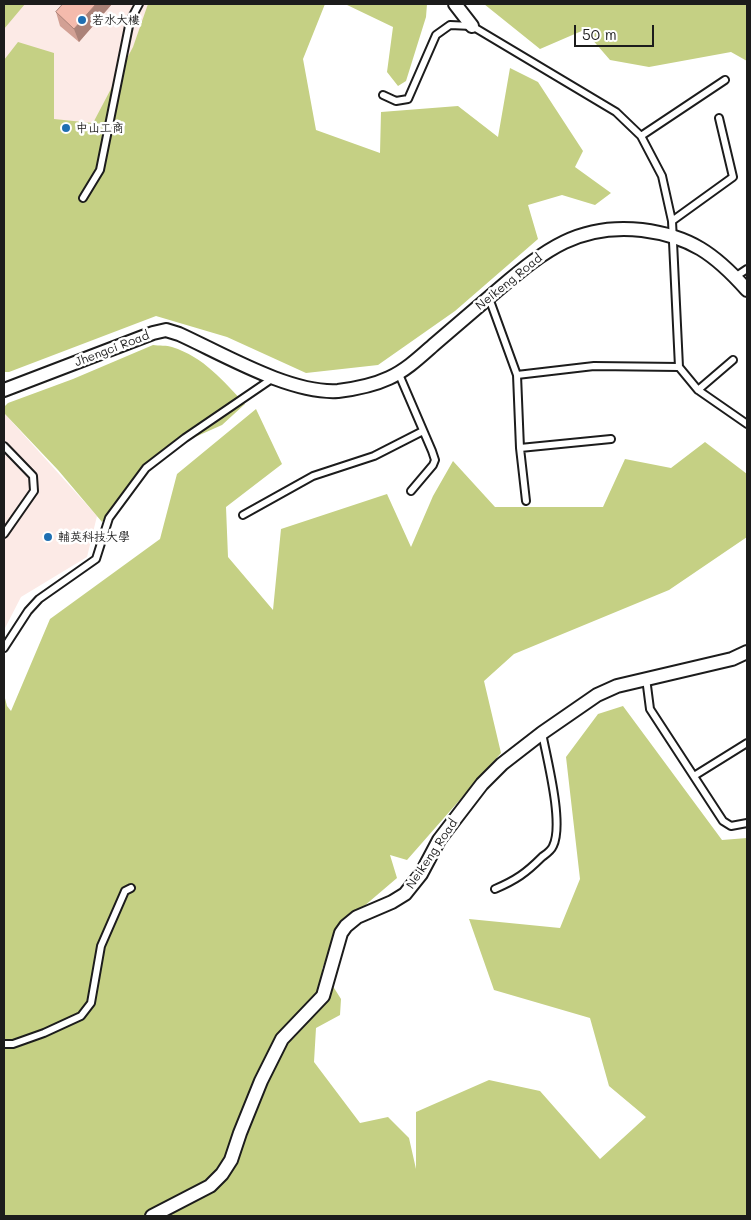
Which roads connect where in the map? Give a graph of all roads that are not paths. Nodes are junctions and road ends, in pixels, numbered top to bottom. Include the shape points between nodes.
1 (139, 4) edge
2 (455, 4) edge
3 (472, 26) junction
4 (725, 80) dead end
5 (383, 95) dead end
6 (719, 118) dead end
7 (641, 136) junction
8 (83, 198) dead end
9 (672, 221) junction
10 (673, 236) junction
11 (747, 269) edge
12 (735, 277) junction
13 (747, 290) edge
14 (489, 298) junction
15 (733, 360) dead end
16 (679, 367) junction
17 (398, 372) junction
18 (517, 375) junction
19 (273, 378) junction
20 (4, 390) edge
21 (698, 390) junction
22 (747, 424) edge
23 (423, 431) junction
24 (611, 439) dead end
25 (4, 446) edge
26 (520, 448) junction
27 (410, 491) dead end
28 (526, 501) dead end
29 (243, 515) dead end
30 (4, 534) edge
31 (4, 648) edge
32 (747, 652) edge
33 (646, 678) junction
34 (542, 733) junction
35 (747, 743) edge
36 (694, 776) junction
37 (747, 822) edge
38 (131, 888) dead end
39 (495, 889) dead end
40 (4, 1044) edge
41 (152, 1216) edge

1 - 8 lane via 130,21 100,170
2 - 3 street
3 - 5 lane via 450,25 436,34 408,99 396,101
3 - 7 lane via 616,112
4 - 7 lane
6 - 9 lane via 733,177
7 - 9 lane via 662,176
9 - 10 lane
10 - 12 street, Neikeng Road via 700,248
10 - 14 street, Neikeng Road via 625,228 595,231 567,240 537,257
10 - 16 lane
11 - 12 lane
12 - 13 street, Neikeng Road
14 - 17 street, Neikeng Road
14 - 18 lane
15 - 21 lane
16 - 18 lane via 594,366
16 - 21 lane
17 - 19 street, Neikeng Road via 362,387 336,391 309,389
17 - 23 lane
18 - 26 lane
19 - 20 street, Jhengci Road via 166,330 153,332
19 - 31 lane via 146,468 110,518 96,560 39,598
21 - 22 lane
23 - 27 lane via 435,460
23 - 29 lane via 374,456 308,478
24 - 26 lane
25 - 30 lane via 33,476 34,490
26 - 28 lane
32 - 33 street, Neikeng Road via 732,660
33 - 34 street, Neikeng Road via 597,695
33 - 36 lane via 650,709
34 - 39 lane via 557,819 556,839 552,848 526,872
34 - 41 street, Neikeng Road via 482,784 439,840 421,874 405,894 346,926 337,943 323,996 282,1039 231,1160 222,1174 210,1186
35 - 36 lane
36 - 37 lane via 727,824
38 - 40 lane via 125,891 101,946 91,1003 81,1016 44,1033

